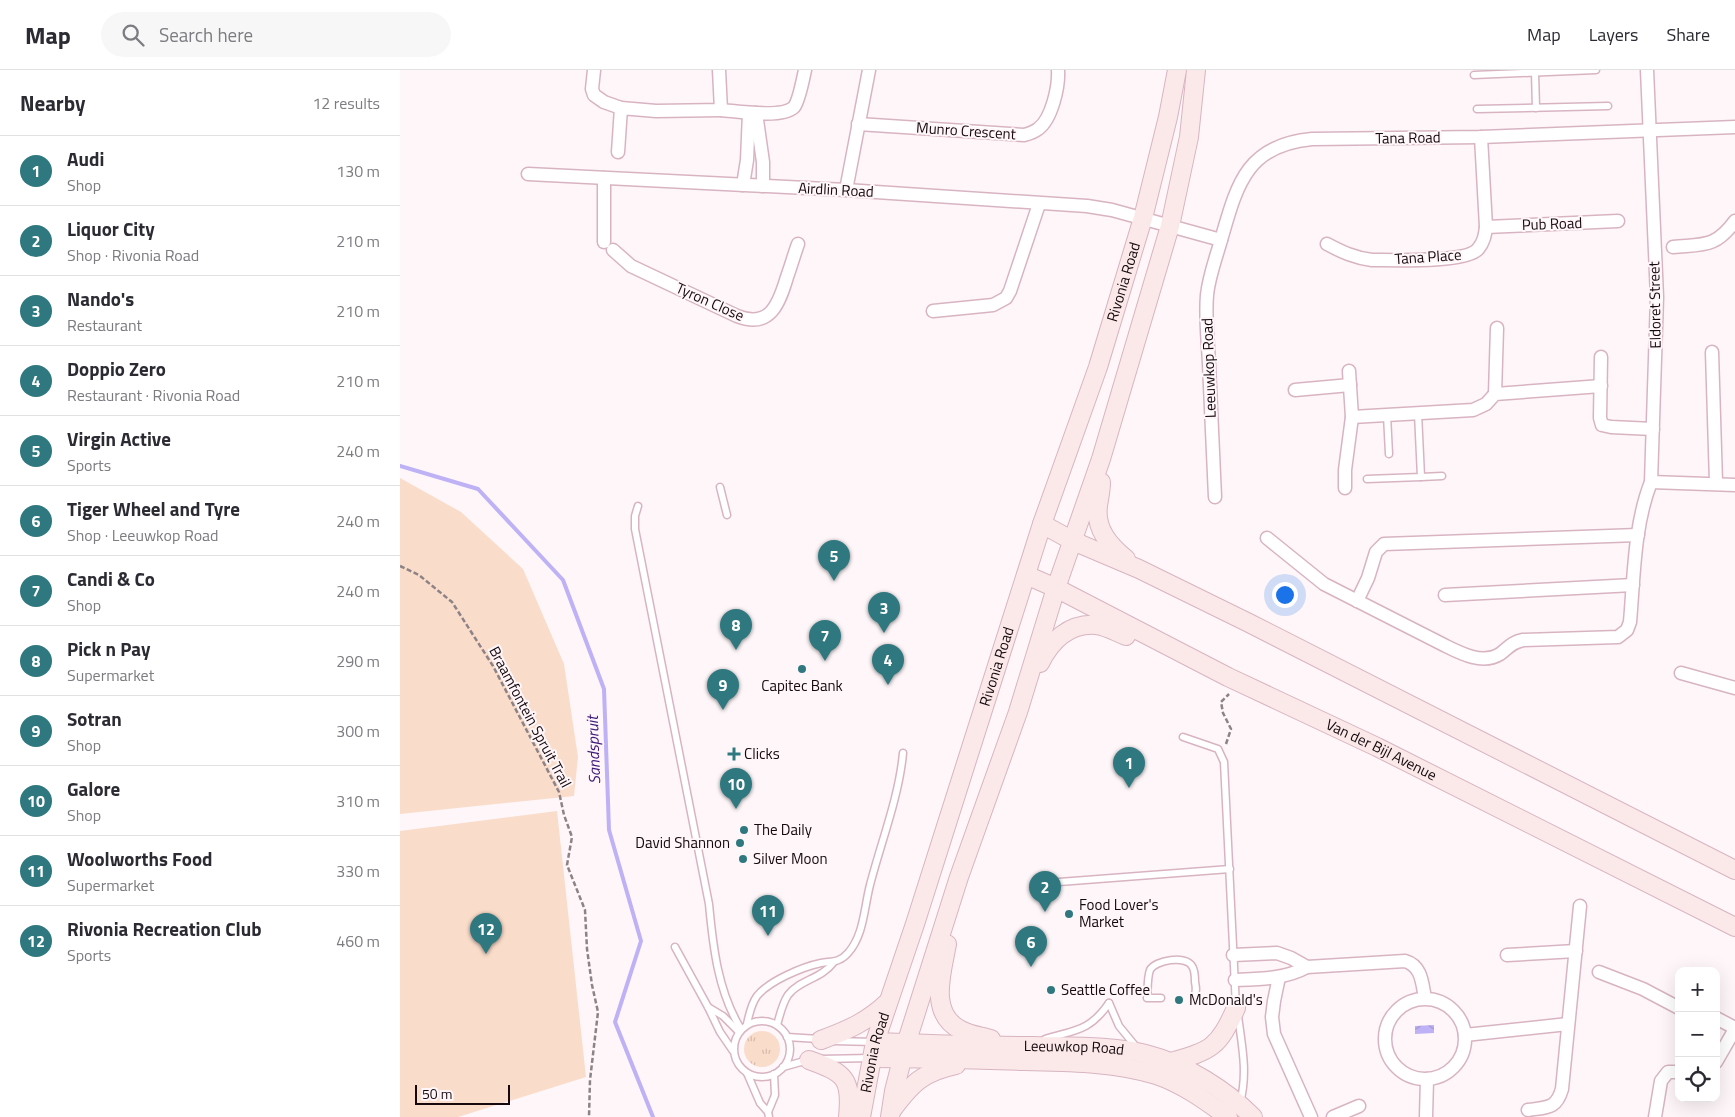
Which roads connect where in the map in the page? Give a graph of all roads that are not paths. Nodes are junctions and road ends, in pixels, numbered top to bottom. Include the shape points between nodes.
1 (594, 70) edge
2 (719, 70) edge
3 (805, 70) edge
4 (869, 70) edge
5 (1058, 70) edge
6 (1177, 70) edge
7 (1196, 70) edge
8 (1596, 70) edge
9 (1647, 70) edge
10 (1535, 72) junction
11 (1474, 75) dead end
12 (1608, 106) dead end
13 (621, 108) junction
14 (1536, 108) junction
15 (1477, 109) dead end
16 (721, 110) junction
17 (753, 113) junction
18 (858, 124) junction
19 (1735, 127) edge
20 (1650, 129) junction
21 (1481, 137) junction
22 (618, 152) dead end
23 (528, 174) dead end
24 (608, 178) junction
25 (743, 185) junction
26 (763, 186) junction
27 (846, 190) junction
28 (1039, 204) junction
29 (1143, 218) junction
30 (1618, 221) dead end
31 (1735, 222) edge
32 (1170, 226) junction
33 (1486, 227) junction
34 (1221, 240) junction
35 (798, 244) dead end
36 (1327, 244) dead end
37 (1673, 247) dead end
38 (933, 311) dead end
39 (1497, 328) dead end
40 (1712, 352) dead end
41 (1601, 357) dead end
42 (1348, 372) dead end
43 (1350, 385) junction
44 (1601, 386) junction
45 (1296, 390) dead end
46 (1495, 394) junction
47 (1418, 413) junction
48 (1387, 415) junction
49 (1352, 417) junction
50 (1653, 428) junction
51 (1389, 454) dead end
52 (1101, 460) junction
53 (1442, 476) dead end
54 (1421, 477) junction
55 (1367, 479) dead end
56 (1651, 482) junction
57 (1716, 484) junction
58 (1735, 485) edge
59 (720, 488) dead end
60 (1346, 488) dead end
61 (1215, 497) dead end
62 (638, 506) dead end
63 (727, 515) dead end
64 (1042, 524) junction
65 (1638, 535) junction
66 (1267, 538) dead end
67 (1073, 541) junction
68 (1139, 569) junction
69 (1026, 575) junction
70 (1633, 585) junction
71 (1056, 588) junction
72 (1445, 595) dead end
73 (1356, 601) junction
74 (1681, 673) dead end
75 (1234, 680) junction
76 (1735, 688) edge
77 (1018, 712) junction
78 (1183, 737) dead end
79 (903, 753) dead end
80 (1230, 869) junction
81 (1735, 870) edge
82 (959, 877) junction
83 (1039, 885) dead end
84 (1580, 906) dead end
85 (1735, 927) edge
86 (675, 947) dead end
87 (1576, 951) junction
88 (1233, 955) junction
89 (1507, 955) dead end
90 (833, 963) junction
91 (1307, 966) junction
92 (1600, 972) dead end
93 (1279, 977) junction
94 (1235, 980) junction
95 (1194, 997) dead end
96 (1161, 998) dead end
97 (1425, 998) junction
98 (888, 1002) junction
99 (708, 1006) junction
100 (1675, 1006) edge
101 (1236, 1008) junction
102 (1720, 1020) edge
103 (1568, 1024) junction
104 (777, 1025) junction
105 (742, 1028) junction
106 (1735, 1028) edge
107 (1465, 1035) junction
108 (788, 1037) junction
109 (821, 1040) junction
110 (1022, 1046) junction
111 (874, 1050) junction
112 (733, 1051) junction
113 (904, 1051) junction
114 (1142, 1053) junction
115 (1719, 1057) edge
116 (976, 1059) junction
117 (809, 1060) junction
118 (1171, 1062) junction
119 (783, 1067) junction
120 (1675, 1072) edge
121 (747, 1073) junction
122 (774, 1074) junction
123 (1427, 1079) junction
124 (1359, 1106) dead end
125 (1528, 1110) dead end
126 (1233, 1113) edge
127 (768, 1114) edge
128 (890, 1115) edge
129 (848, 1117) edge
130 (861, 1117) edge
131 (1253, 1117) edge
132 (1311, 1117) edge
133 (1333, 1117) edge
134 (1426, 1117) edge
135 (1654, 1117) edge

1 - 13 street via 594,95
2 - 16 street
3 - 17 street via 794,106 780,112
4 - 18 street
5 - 18 street, Munro Crescent via 1059,79 1049,117 1038,129 1024,135
6 - 29 main road
7 - 32 main road via 1188,137
8 - 10 lane
9 - 20 street, Eldoret Street
10 - 11 lane
10 - 14 lane
12 - 14 lane
13 - 16 street
13 - 22 street
14 - 15 lane
16 - 17 street
17 - 25 street
17 - 26 street via 763,162
18 - 27 street
19 - 20 street, Tana Road
20 - 21 street, Tana Road
20 - 50 street, Eldoret Street via 1656,296
21 - 33 street, Tana Place
21 - 34 street, Tana Road via 1312,139 1279,145 1254,163 1240,183
23 - 24 street, Airdlin Road
24 - 25 street, Airdlin Road
24 - 35 street, Tyron Close via 609,244 624,262 738,316 752,320 763,318 778,304
25 - 26 street, Airdlin Road
26 - 27 street, Airdlin Road
27 - 28 street, Airdlin Road
28 - 29 street, Airdlin Road via 1087,206
28 - 38 street via 1006,298 993,305
29 - 32 street
29 - 64 main road, Rivonia Road via 1098,367
30 - 33 street, Pub Road
31 - 37 street via 1714,242
32 - 34 street
32 - 52 main road, Rivonia Road
33 - 36 street, Tana Place via 1478,249 1455,258 1359,259
34 - 61 street, Leeuwkop Road via 1207,304
39 - 46 street
40 - 57 street
41 - 44 street
42 - 43 street
43 - 45 street
43 - 49 street
44 - 46 street
44 - 50 street via 1602,424 1611,428
46 - 47 street via 1486,404 1473,410
47 - 48 street
47 - 54 lane
48 - 49 street
48 - 51 lane
49 - 60 street via 1345,470
50 - 56 street, Eldoret Street
52 - 67 main road, Rivonia Road
52 - 68 main road via 1098,518 1102,532 1108,542
53 - 54 lane
54 - 55 lane
56 - 57 street
56 - 65 street, Eldoret Street
57 - 58 street
59 - 63 lane
62 - 105 lane via 635,529 707,895 714,956 730,1008
64 - 67 main road
64 - 69 main road, Rivonia Road
65 - 70 street, Eldoret Street
65 - 73 street via 1384,544 1376,552
66 - 73 street, Eldoret Street via 1324,584
67 - 68 main road
67 - 71 main road, Rivonia Road
68 - 81 main road
69 - 71 main road, Van der Bijl Avenue
69 - 98 main road, Rivonia Road
70 - 72 street
70 - 73 street, Eldoret Street via 1629,626 1623,634 1523,640 1514,642 1493,657 1485,658 1462,654
71 - 75 main road, Van der Bijl Avenue
71 - 77 main road, Rivonia Road
74 - 76 street
75 - 77 main road via 1107,628 1086,625 1066,631 1050,646
75 - 85 main road, Van der Bijl Avenue via 1377,747
77 - 82 main road, Rivonia Road
78 - 80 lane via 1218,749 1222,755
79 - 90 lane via 859,934 848,953
80 - 83 lane
80 - 88 lane
82 - 110 main road via 940,987 940,1006 954,1026 961,1030
82 - 113 main road, Rivonia Road
84 - 87 street
86 - 99 lane
87 - 89 street
87 - 103 street
88 - 91 street via 1277,954
88 - 94 lane
90 - 104 lane via 791,992 784,1002
90 - 105 lane via 815,965 780,979 763,990 756,997
91 - 93 street
91 - 97 street via 1412,963 1420,973
92 - 100 street
93 - 94 street
93 - 132 street via 1274,1001 1274,1034
94 - 101 lane
95 - 96 lane via 1193,966 1189,962 1175,960 1155,964 1151,969 1147,998
97 - 107 street via 1448,1005 1462,1024
97 - 123 street via 1400,1006 1391,1015 1384,1040 1392,1064 1414,1078
98 - 109 main road via 862,1023
98 - 111 main road, Rivonia Road
99 - 105 lane
99 - 112 lane
101 - 118 main road via 1221,1039 1198,1054
101 - 126 lane via 1245,1078
102 - 106 street
103 - 107 street
103 - 125 street via 1558,1101
104 - 105 lane via 753,1022
104 - 108 lane
105 - 112 lane via 735,1039
106 - 115 street
107 - 123 street via 1465,1046 1455,1066
108 - 109 lane
108 - 119 lane via 790,1053
109 - 111 lane
110 - 113 main road, Leeuwkop Road
110 - 114 main road, Leeuwkop Road
110 - 114 lane via 1084,1028 1100,1016 1109,1002 1119,1026
111 - 113 main road, Leeuwkop Road
111 - 117 lane
111 - 130 main road, Rivonia Road
112 - 121 lane via 738,1064
113 - 116 main road, Leeuwkop Road
113 - 128 main road, Rivonia Road
114 - 118 main road, Leeuwkop Road
116 - 126 main road, Leeuwkop Road via 1132,1069 1180,1085
116 - 128 main road via 924,1075 903,1094
117 - 119 lane
117 - 129 main road via 836,1071 846,1081 850,1097
118 - 126 main road, Leeuwkop Road via 1210,1083
119 - 122 lane
120 - 135 street via 1668,1072 1660,1081
121 - 122 lane via 760,1077
121 - 127 lane
122 - 127 lane via 775,1095
123 - 134 street
124 - 133 street
126 - 131 main road, Leeuwkop Road

